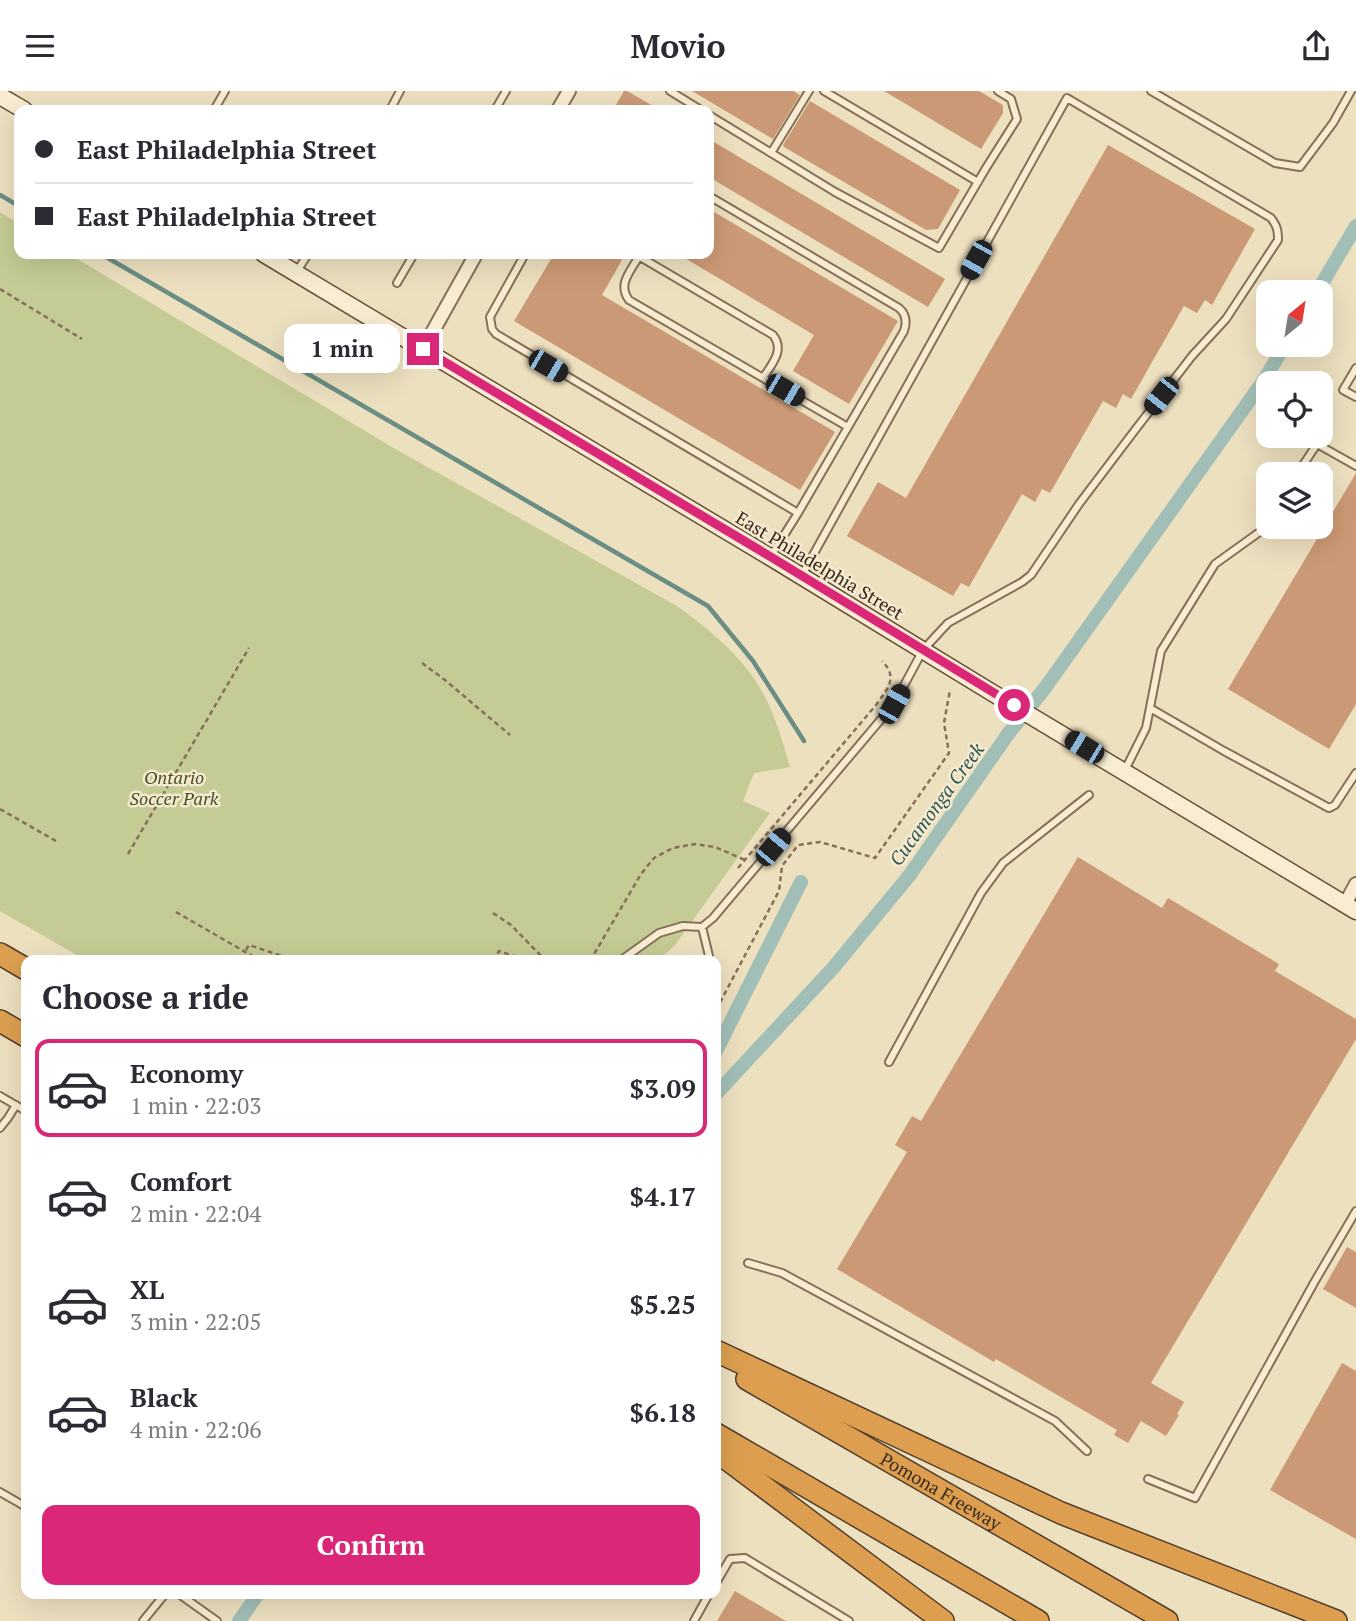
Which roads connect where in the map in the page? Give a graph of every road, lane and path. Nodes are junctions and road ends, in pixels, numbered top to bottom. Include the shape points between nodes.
1 (670, 91) edge
2 (809, 91) edge
3 (824, 91) edge
4 (998, 91) edge
5 (1351, 91) edge
6 (1156, 92) edge
7 (0, 96) edge
8 (15, 105) edge
9 (693, 105) edge
10 (714, 118) edge
11 (771, 153) junction
12 (978, 182) junction
13 (714, 199) edge
14 (272, 259) edge
15 (305, 259) edge
16 (411, 259) edge
17 (474, 259) edge
18 (522, 259) edge
19 (635, 259) edge
20 (644, 259) edge
21 (296, 273) junction
22 (397, 283) dead end
23 (0, 289) edge
24 (82, 339) dead end
25 (423, 349) junction
26 (1356, 367) edge
27 (763, 378) junction
28 (1356, 397) edge
29 (848, 427) junction
30 (1305, 462) edge
31 (1356, 466) edge
32 (798, 513) junction
33 (1256, 535) edge
34 (771, 557) junction
35 (802, 576) junction
36 (248, 648) dead end
37 (923, 650) junction
38 (882, 661) dead end
39 (422, 663) dead end
40 (950, 690) dead end
41 (1150, 708) junction
42 (510, 734) dead end
43 (1124, 771) junction
44 (1356, 773) edge
45 (1089, 795) dead end
46 (0, 809) edge
47 (56, 841) dead end
48 (128, 855) dead end
49 (745, 860) junction
50 (738, 868) dead end
51 (1356, 884) edge
52 (1350, 907) edge
53 (176, 912) dead end
54 (493, 913) dead end
55 (702, 927) junction
56 (246, 951) junction
57 (0, 954) edge
58 (252, 955) edge
59 (279, 955) edge
60 (540, 955) edge
61 (594, 955) edge
62 (628, 955) edge
63 (709, 955) edge
64 (21, 966) edge
65 (721, 1001) edge
66 (0, 1021) edge
67 (21, 1033) edge
68 (889, 1062) dead end
69 (0, 1096) edge
70 (16, 1105) junction
71 (21, 1108) edge
72 (0, 1128) edge
73 (1356, 1211) edge
74 (748, 1262) dead end
75 (721, 1352) edge
76 (721, 1364) edge
77 (721, 1437) edge
78 (1087, 1451) dead end
79 (721, 1455) edge
80 (1147, 1479) dead end
81 (0, 1492) edge
82 (21, 1504) edge
83 (721, 1574) edge
84 (161, 1599) edge
85 (186, 1599) edge
86 (706, 1599) edge
87 (143, 1621) edge
88 (217, 1621) edge
89 (694, 1621) edge
90 (849, 1621) edge
91 (943, 1621) edge
92 (1038, 1621) edge
93 (1167, 1621) edge
94 (1336, 1621) edge

1 - 9 lane
2 - 11 lane
3 - 12 lane
4 - 12 lane via 1011,99 1017,119
5 - 6 lane via 1300,167 1275,163
7 - 8 street
10 - 11 lane
11 - 12 lane via 939,248
13 - 29 lane via 903,311 904,331
14 - 21 street, East Philadelphia Street
15 - 21 lane
16 - 22 lane
17 - 25 street
18 - 32 lane via 490,317 496,334
19 - 27 lane via 623,286 629,300
20 - 27 lane via 773,335 778,353
21 - 25 street, East Philadelphia Street
23 - 24 path
25 - 34 street, East Philadelphia Street
26 - 28 lane via 1343,390
27 - 29 lane
29 - 32 lane
30 - 31 lane via 1317,444
32 - 34 lane
33 - 41 lane via 1215,564 1161,651
34 - 35 street, East Philadelphia Street
35 - 37 street, East Philadelphia Street
35 - 37 lane via 1067,97 1271,218 1278,240 1226,319 1132,434 1031,575 948,623
36 - 48 path
37 - 43 street, East Philadelphia Street
37 - 55 lane via 894,704
38 - 49 path via 888,666 891,682 876,705
39 - 42 path
40 - 65 path via 944,723 949,753 875,859 820,842 798,845 782,866 779,891
41 - 43 lane via 1146,728
41 - 44 lane via 1329,808
43 - 52 street, East Philadelphia Street
45 - 68 lane via 1003,863 981,893
46 - 47 path
49 - 50 path
49 - 61 path via 695,844 654,858
51 - 52 street
53 - 56 path
54 - 60 path
55 - 62 lane via 682,926 659,933
55 - 63 lane
56 - 58 path
56 - 59 path via 249,945
57 - 64 highway
66 - 67 highway
69 - 70 lane
70 - 71 lane
70 - 72 lane
73 - 80 lane via 1195,1498
74 - 78 lane via 782,1273 1055,1421
75 - 94 highway via 1061,1513
76 - 93 highway, Pomona Freeway
77 - 92 highway
79 - 91 highway
81 - 82 lane
83 - 90 lane via 730,1559 745,1558
84 - 87 lane
85 - 88 lane
86 - 89 lane

